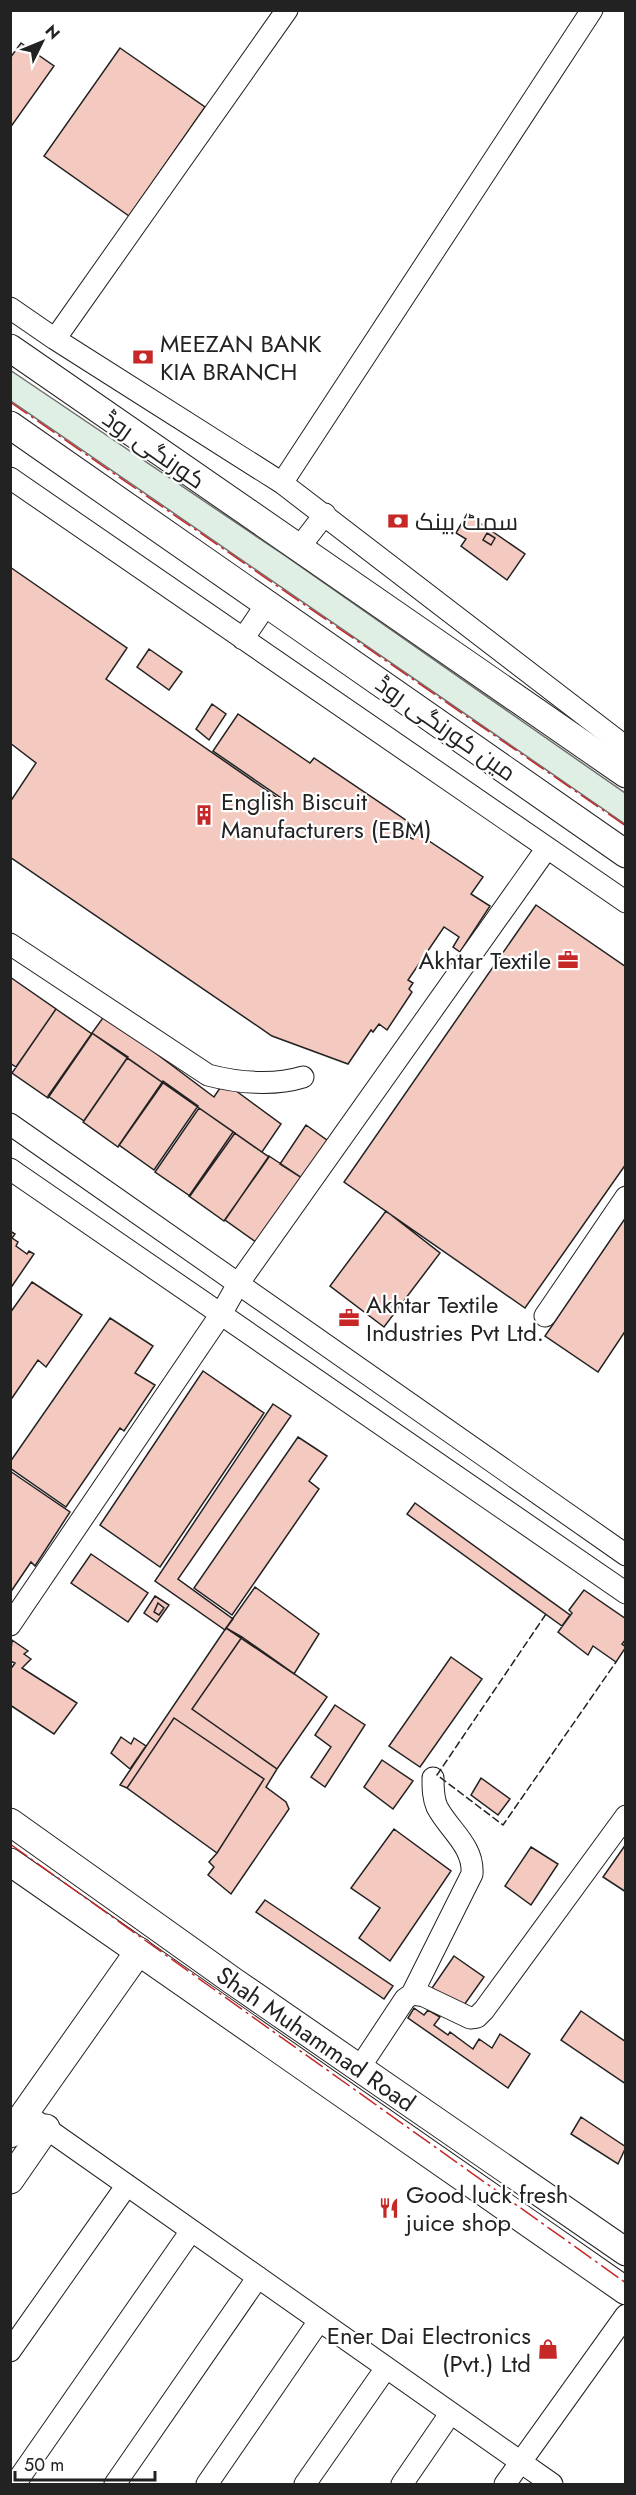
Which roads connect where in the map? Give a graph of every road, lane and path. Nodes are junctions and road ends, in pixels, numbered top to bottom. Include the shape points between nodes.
1 (287, 10) edge
2 (592, 10) edge
3 (10, 308) edge
4 (55, 339) junction
5 (10, 348) edge
6 (10, 425) edge
7 (10, 478) edge
8 (282, 483) junction
9 (325, 514) junction
10 (298, 549) junction
11 (268, 602) junction
12 (243, 639) junction
13 (625, 745) edge
14 (626, 774) edge
15 (547, 848) junction
16 (626, 854) edge
17 (626, 902) edge
18 (10, 944) edge
19 (303, 1077) dead end
20 (10, 1124) edge
21 (10, 1169) edge
22 (626, 1197) edge
23 (238, 1284) junction
24 (221, 1314) junction
25 (545, 1316) dead end
26 (626, 1555) edge
27 (626, 1593) edge
28 (10, 1625) edge
29 (433, 1778) dead end
30 (626, 1816) edge
31 (10, 1822) edge
32 (10, 1862) edge
33 (169, 1935) junction
34 (142, 1953) junction
35 (218, 1970) junction
36 (412, 1994) junction
37 (201, 1995) junction
38 (360, 2067) junction
39 (27, 2125) edge
40 (10, 2180) edge
41 (127, 2185) junction
42 (192, 2231) junction
43 (626, 2252) edge
44 (258, 2277) junction
45 (626, 2291) edge
46 (626, 2315) edge
47 (319, 2321) junction
48 (10, 2351) edge
49 (386, 2368) junction
50 (450, 2414) junction
51 (520, 2463) junction
52 (15, 2484) edge
53 (116, 2484) edge
54 (207, 2484) edge
55 (305, 2484) edge
56 (402, 2484) edge
57 (505, 2484) edge
58 (552, 2484) edge

1 - 4 street
2 - 8 street
3 - 4 street
4 - 8 street
5 - 10 main road, کورنگی روڈ
6 - 11 main road, مین کورنگی روڈ
7 - 12 street
8 - 9 street
9 - 10 street
9 - 13 street
10 - 14 main road
11 - 12 street
11 - 16 main road, مین کورنگی روڈ
12 - 15 street
15 - 17 street
15 - 23 street
18 - 19 street via 208,1075 285,1082
20 - 23 street
21 - 24 street
22 - 25 street
23 - 24 street
23 - 26 street
24 - 27 street
24 - 28 street
29 - 36 street via 437,1806 473,1863
30 - 36 street via 477,2017 470,2018
31 - 33 main road, Shah Muhammad Road
32 - 34 main road, Shah Muhammad Road
33 - 34 street via 157,1932 147,1937
33 - 35 main road, Shah Muhammad Road
34 - 37 main road, Shah Muhammad Road
34 - 39 main road
35 - 37 street via 216,1990
35 - 38 main road, Shah Muhammad Road
36 - 38 street
37 - 45 main road, Shah Muhammad Road
38 - 43 main road, Shah Muhammad Road
39 - 40 main road
39 - 41 street
41 - 42 street
41 - 48 street
42 - 44 street
42 - 52 street
44 - 47 street
44 - 53 street
46 - 51 street
47 - 49 street
47 - 54 street
49 - 50 street
49 - 55 street
50 - 51 street
50 - 56 street
51 - 57 street
51 - 58 street

